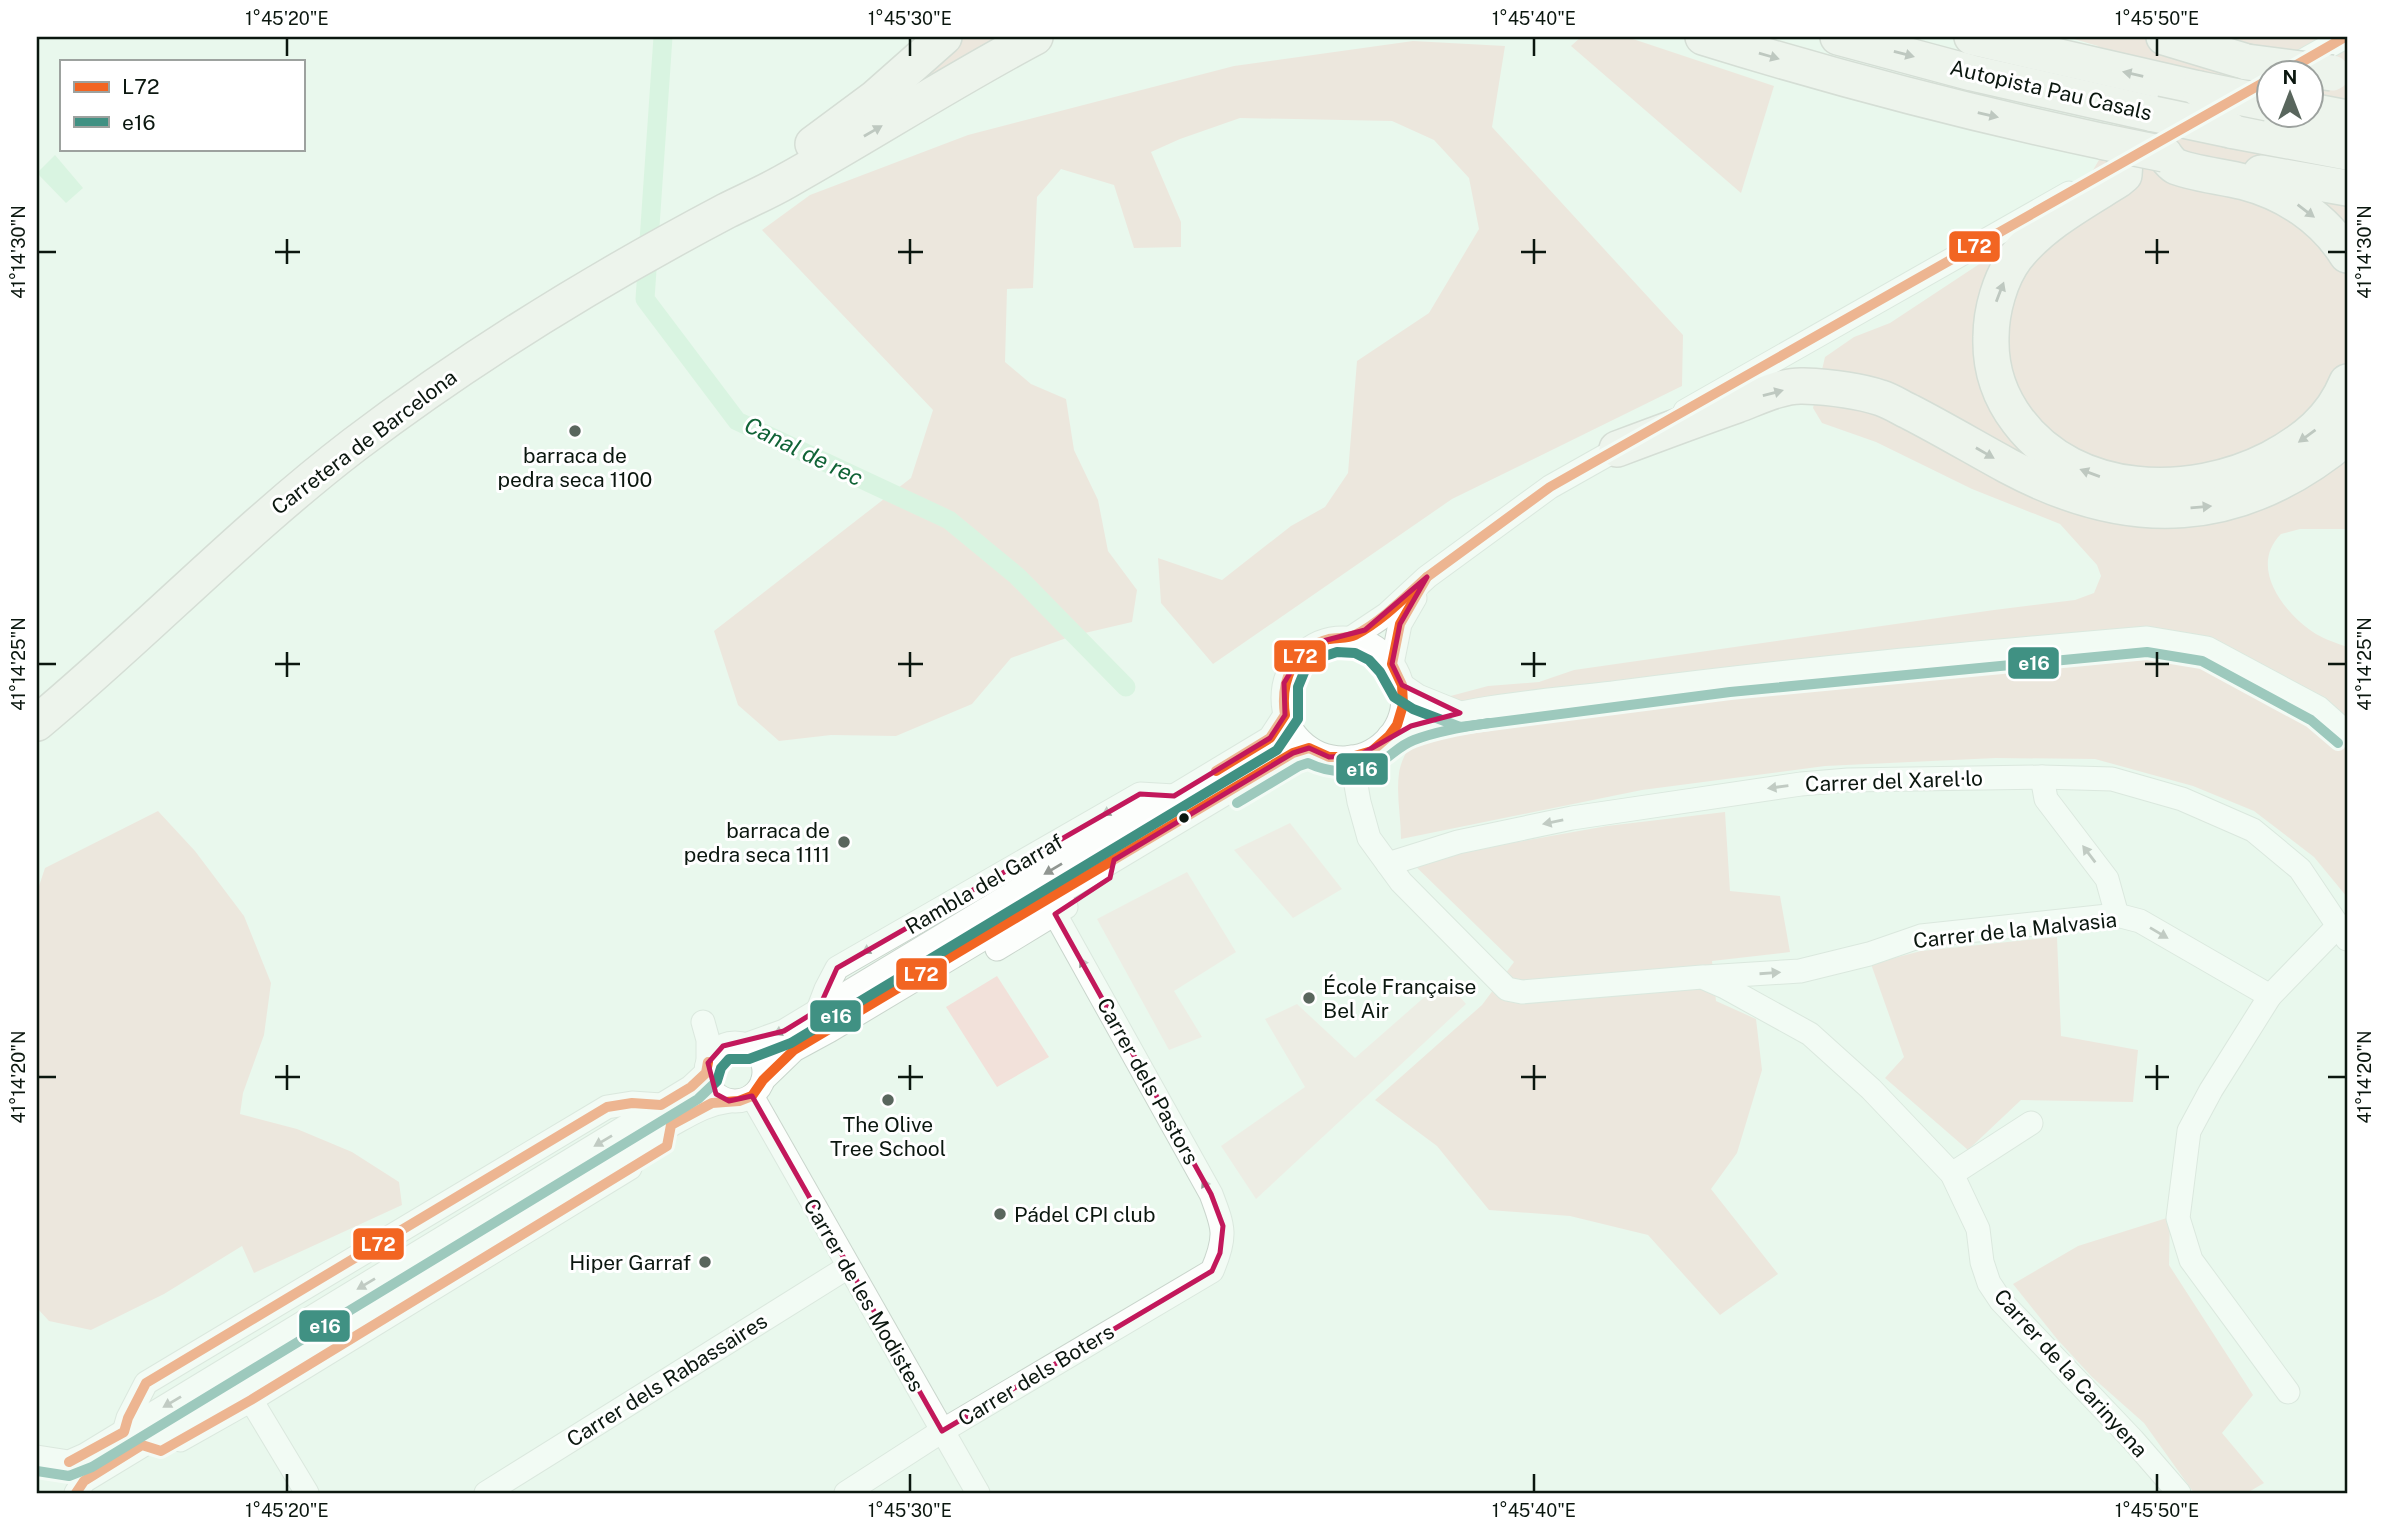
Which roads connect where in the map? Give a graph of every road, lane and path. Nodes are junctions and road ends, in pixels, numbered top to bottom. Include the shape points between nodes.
1 (944, 37) edge
2 (1035, 37) edge
3 (1703, 37) edge
4 (1838, 37) edge
5 (1972, 37) edge
6 (2164, 37) edge
7 (2221, 37) edge
8 (2345, 37) edge
9 (2254, 60) edge
10 (2280, 60) edge
11 (2254, 63) edge
12 (2254, 71) edge
13 (2254, 100) edge
14 (2324, 114) edge
15 (2347, 118) edge
16 (2115, 151) junction
17 (2347, 152) edge
18 (2173, 159) junction
19 (2347, 188) edge
20 (727, 210) junction
21 (2347, 255) edge
22 (2347, 382) edge
23 (2347, 437) edge
24 (1617, 449) junction
25 (1427, 577) junction
26 (1351, 638) junction
27 (1392, 664) junction
28 (1402, 685) junction
29 (1460, 713) junction
30 (1284, 715) junction
31 (37, 723) edge
32 (2347, 733) edge
33 (1389, 736) junction
34 (1301, 751) junction
35 (1351, 757) junction
36 (2042, 777) junction
37 (1114, 860) junction
38 (1388, 864) junction
39 (1055, 914) junction
40 (2117, 915) junction
41 (2343, 932) edge
42 (1702, 977) junction
43 (2270, 996) junction
44 (829, 1031) junction
45 (740, 1044) junction
46 (707, 1068) junction
47 (758, 1088) junction
48 (729, 1101) junction
49 (666, 1115) junction
50 (2031, 1123) dead end
51 (1952, 1174) junction
52 (1220, 1253) joint
53 (848, 1267) junction
54 (2288, 1392) dead end
55 (251, 1400) junction
56 (942, 1431) junction
57 (142, 1446) junction
58 (41, 1458) edge
59 (74, 1493) edge
60 (307, 1493) edge
61 (486, 1493) edge
62 (846, 1493) edge
63 (978, 1493) edge
64 (2179, 1493) edge

1 - 20 highway via 875,98
20 -> 2 highway via 785,182
3 -> 16 highway
4 -> 17 highway, Autopista Pau Casals, bridge via 1972,73
13 -> 5 highway, Autopista Pau Casals, bridge
6 - 11 highway
7 - 9 highway
8 - 10 street
12 - 16 street
14 - 15 highway
16 - 18 highway, bridge
22 -> 16 highway via 2315,430 2244,472 2202,482 2157,487 2115,482 2067,464 2031,438 2005,404 1996,379 1990,351 1995,304 2016,257 2049,226 2124,175
16 - 24 street
18 - 19 highway
18 -> 21 highway via 2284,197 2312,215
20 - 31 highway, Carretera de Barcelona via 519,331 353,446 282,503
24 -> 23 highway via 1773,393 1799,386 1837,389 1882,398 2062,491 2113,507 2154,511 2210,507 2249,496 2320,460
24 - 25 street via 1549,487
25 - 26 street via 1387,614
25 - 27 street via 1400,624
26 - 27 street via 1377,648
26 - 30 street via 1319,642 1294,662 1284,683
27 - 28 street
28 - 29 street
28 - 33 street via 1401,712
29 - 32 street via 1728,678 2147,638 2207,648 2319,708
29 - 33 street
30 - 34 street
30 -> 45 street, Rambla del Garraf via 1270,738 1174,796 1140,794 837,968 818,1010 784,1031
33 - 35 street via 1372,751
34 - 35 street
34 - 37 street
35 - 38 street, Carrer de la Carinyena via 1369,838
36 -> 38 street, Carrer del Xarel·lo via 1801,784 1572,818 1458,842
40 -> 36 street via 2107,879 2046,799
36 - 41 street, Carrer del Xarel·lo via 2112,779 2182,799 2253,830 2300,869
37 - 39 street via 1111,878
37 - 44 street
38 - 42 street, Carrer de la Carinyena via 1507,989 1522,992
39 - 44 street via 851,1036
52 -> 39 street, Carrer dels Pastors via 1223,1226 1211,1194
42 -> 40 street, Carrer de la Malvasia via 1800,971 1921,936
40 -> 43 street, Carrer de la Malvasia via 2140,921
41 - 43 street
42 - 51 street, Carrer de la Carinyena via 1810,1034 1871,1088
43 - 54 street via 2189,1131 2178,1217 2191,1260
44 - 47 street via 794,1050
45 - 46 street via 723,1046
45 - 46 street via 722,1038 703,1022
45 - 47 street via 754,1050 763,1063
46 - 48 street via 709,1086
46 - 49 street
47 - 48 street via 739,1101
47 - 53 street, Carrer de les Modistes
48 - 49 street
49 - 55 street via 667,1146
57 -> 49 street
49 - 58 street via 632,1103 607,1107 146,1383 124,1432 69,1462
50 - 51 street
51 - 64 street, Carrer de la Carinyena via 1979,1229 1982,1262 2001,1301
52 - 56 street, Carrer dels Boters via 1212,1271
53 - 56 street, Carrer de les Modistes
53 - 61 street, Carrer dels Rabassaires
55 - 57 street via 161,1451
55 - 60 street
56 - 62 street, Carrer dels Boters
56 - 63 street, Carrer de les Modistes
57 - 59 street via 84,1480
58 - 59 street via 60,1468

